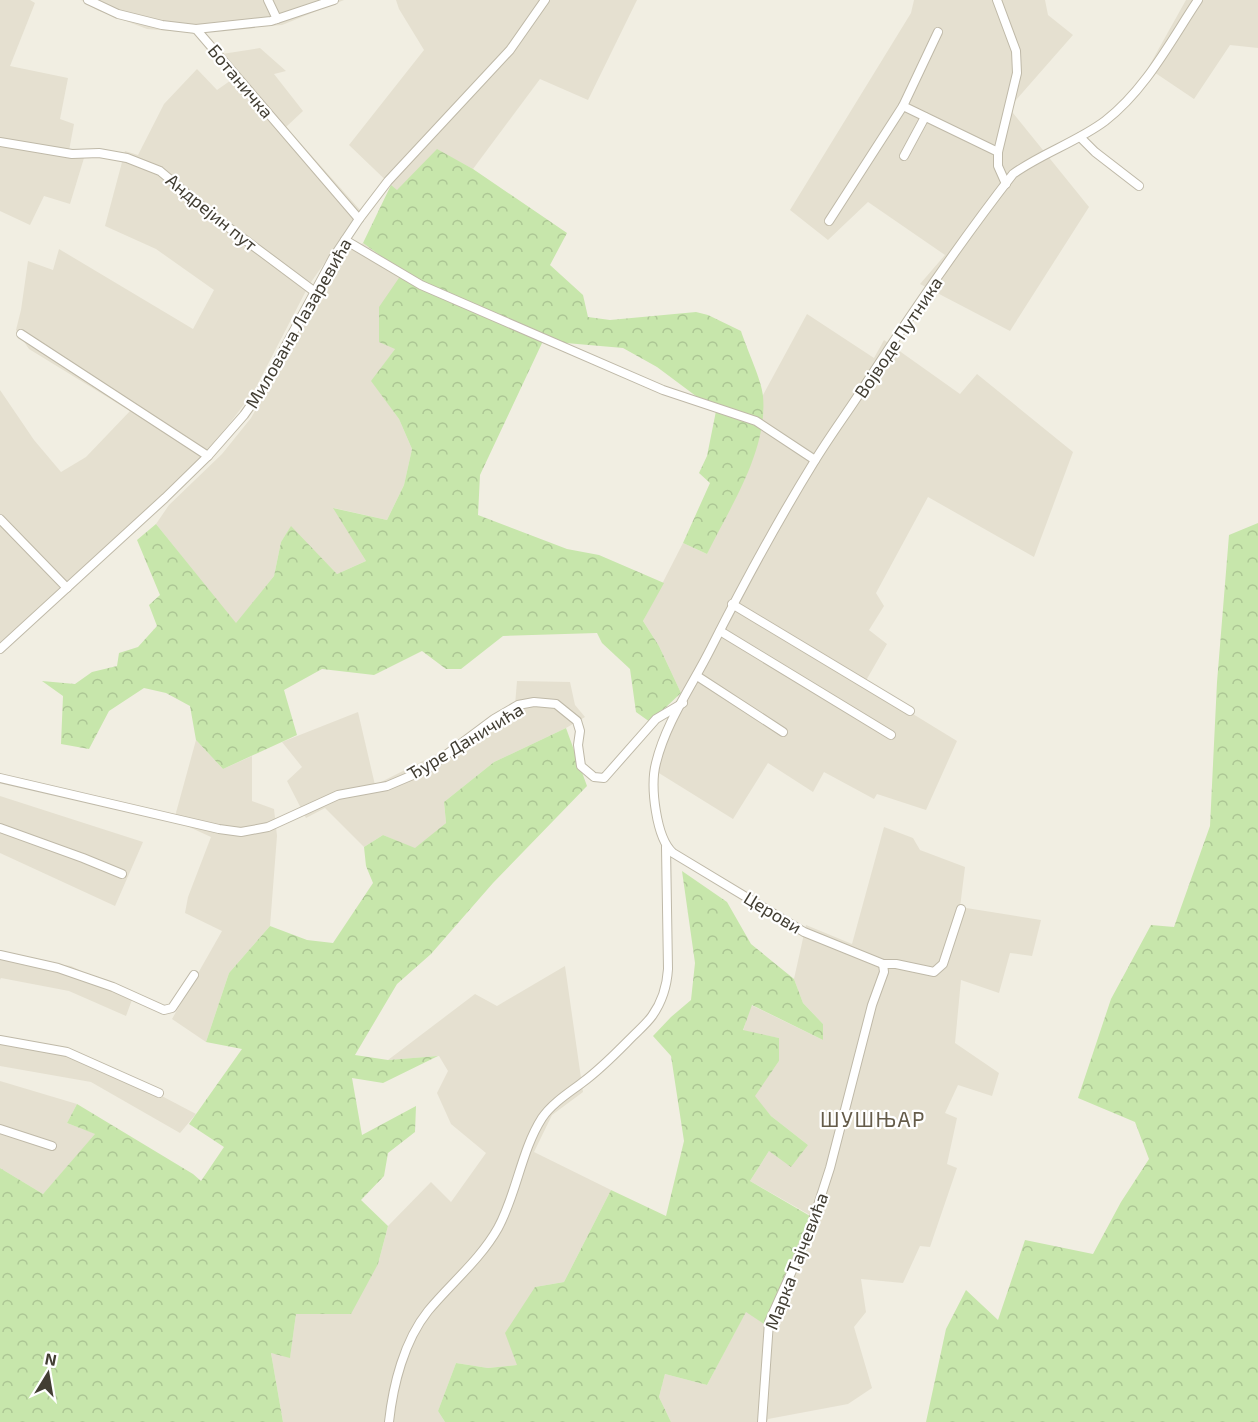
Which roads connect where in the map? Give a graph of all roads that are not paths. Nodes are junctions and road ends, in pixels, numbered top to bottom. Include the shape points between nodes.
1 (88, 0) edge
2 (268, 0) edge
3 (334, 0) edge
4 (545, 0) edge
5 (997, 0) edge
6 (1198, 0) edge
7 (277, 19) junction
8 (196, 29) junction
9 (938, 32) dead end
10 (903, 105) junction
11 (926, 117) junction
12 (1080, 137) junction
13 (0, 142) edge
14 (998, 152) junction
15 (904, 156) dead end
16 (1006, 184) junction
17 (1138, 186) dead end
18 (359, 219) junction
19 (829, 221) dead end
20 (345, 240) junction
21 (315, 292) junction
22 (21, 334) dead end
23 (208, 456) junction
24 (815, 460) junction
25 (0, 519) edge
26 (67, 588) junction
27 (732, 604) junction
28 (720, 631) junction
29 (0, 649) edge
30 (697, 676) junction
31 (683, 703) junction
32 (910, 711) dead end
33 (783, 732) dead end
34 (891, 735) dead end
35 (0, 778) edge
36 (0, 828) edge
37 (666, 847) junction
38 (122, 874) dead end
39 (961, 909) dead end
40 (0, 955) edge
41 (883, 964) junction
42 (194, 975) dead end
43 (0, 1040) edge
44 (159, 1093) dead end
45 (0, 1129) edge
46 (52, 1146) dead end
47 (389, 1422) edge
48 (762, 1422) edge

1 - 8 street, Ботаничка via 118,14
2 - 7 street
3 - 7 street
4 - 18 street, Милована Лазаревића via 510,50 388,181
5 - 14 street via 1016,51 1017,73
6 - 12 street, Војводе Путника via 1127,103
7 - 8 street
8 - 18 street, Ботаничка
9 - 10 street
10 - 11 street
10 - 19 street
11 - 14 street
11 - 15 street
12 - 16 street, Војводе Путника via 1034,160 1013,174
12 - 17 street
13 - 21 street, Андрејин пут via 127,158 160,171
14 - 16 street via 998,166
16 - 24 street, Војводе Путника via 898,332
18 - 20 street, Милована Лазаревића
20 - 21 street, Милована Лазаревића
20 - 24 street via 421,285 663,390 756,421
21 - 23 street, Милована Лазаревића via 256,399
22 - 23 street
23 - 26 street, Милована Лазаревића
24 - 27 street, Војводе Путника
25 - 26 street
26 - 29 street, Милована Лазаревића
27 - 28 street, Војводе Путника
27 - 32 street
28 - 30 street, Војводе Путника
28 - 34 street
30 - 31 street, Војводе Путника
30 - 33 street
31 - 35 street, Ђуре Даничића via 656,719 604,778 594,777 581,766 577,721 556,704 534,702 518,705 494,719 427,769 387,786 338,795 268,827 242,832
31 - 37 street, Војводе Путника via 667,732 652,786
36 - 38 street
37 - 41 street, Церови via 804,932
37 - 47 street via 668,969 663,995 652,1016 604,1065 543,1116 508,1208 493,1236 415,1331 397,1380
39 - 41 street, Церови via 939,969 930,972
40 - 42 street via 58,968 164,1010 172,1008
41 - 48 street, Марка Тајчевића via 884,972 809,1233 769,1322
43 - 44 street via 67,1052
45 - 46 street

